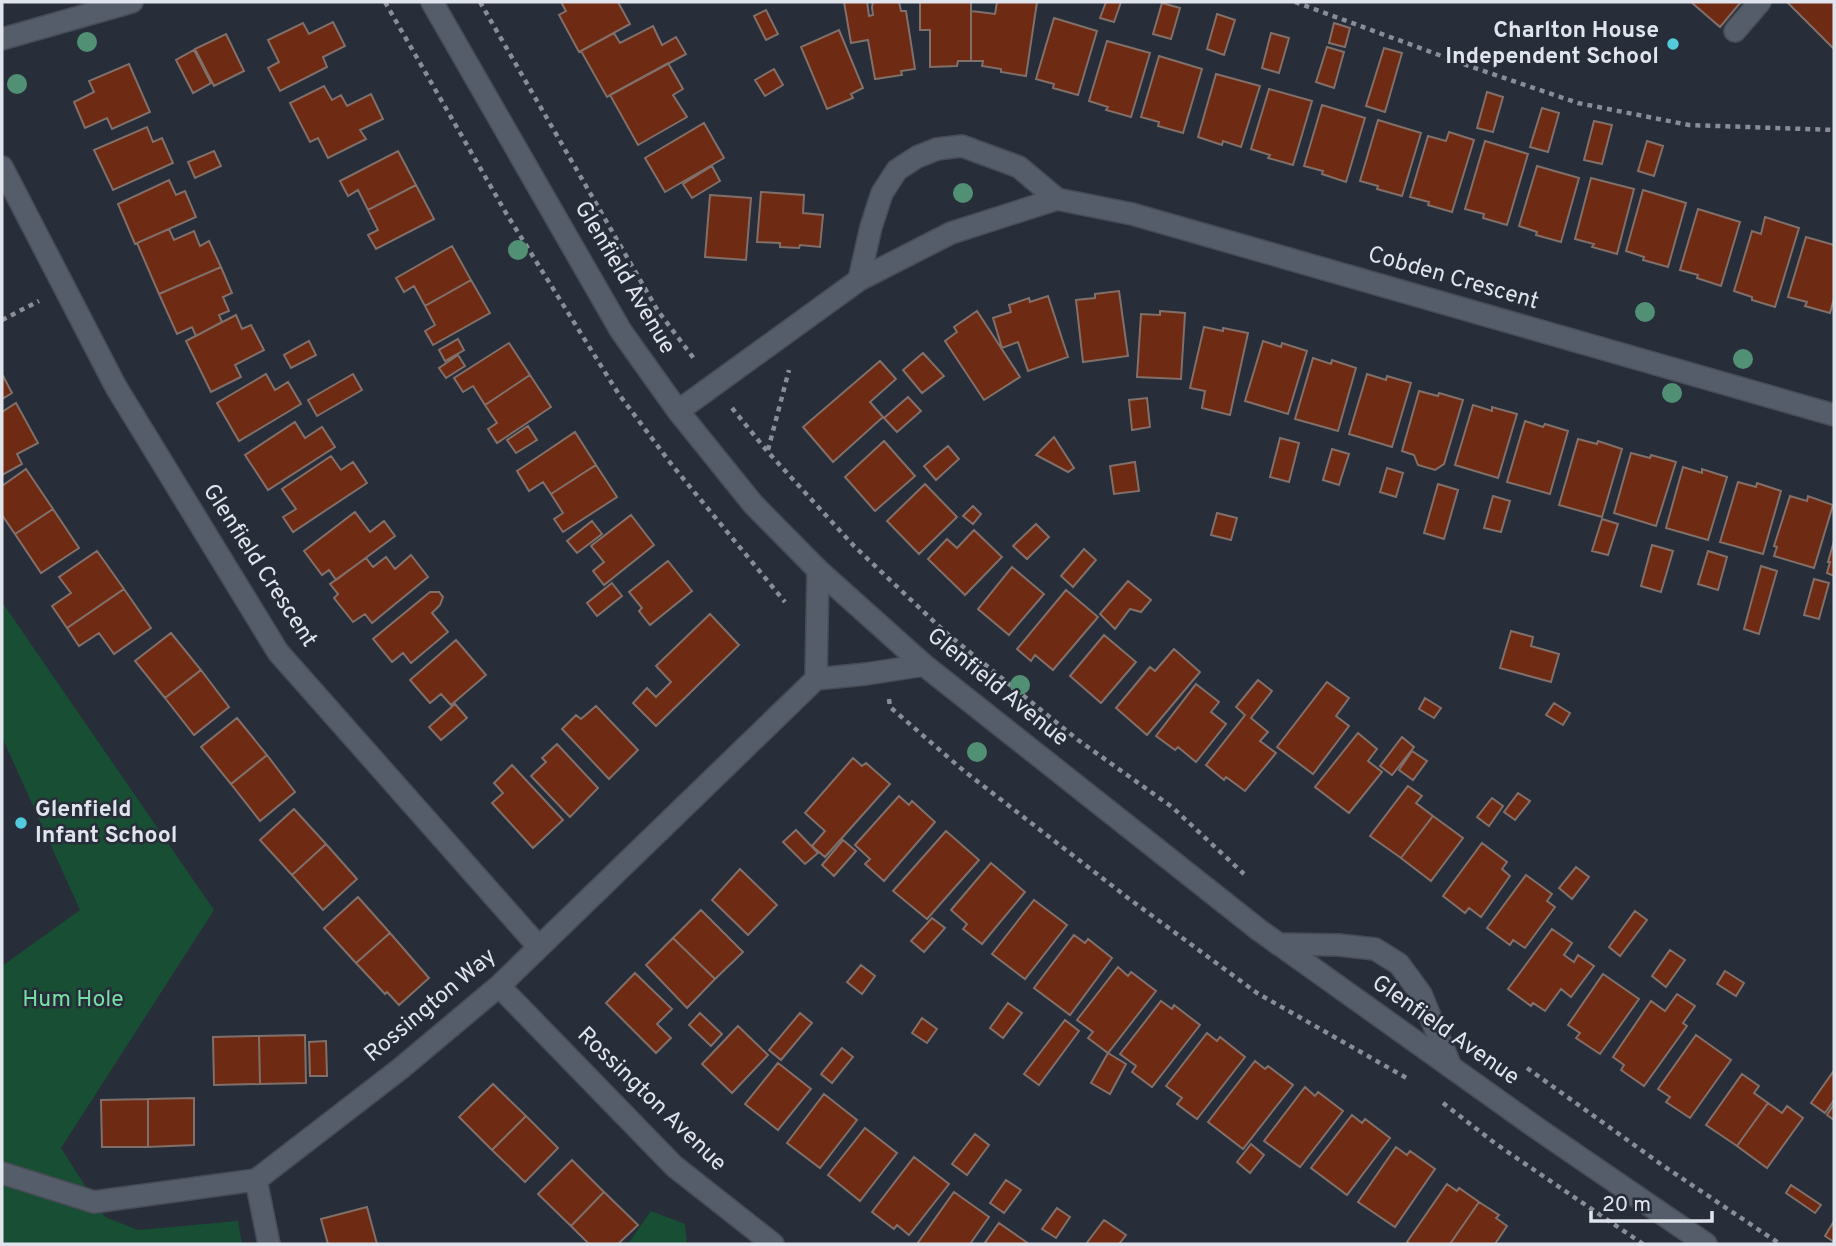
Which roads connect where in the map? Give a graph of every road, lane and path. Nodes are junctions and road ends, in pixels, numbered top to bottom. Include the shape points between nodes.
1 (132, 2) edge
2 (432, 2) edge
3 (480, 2) edge
4 (1295, 2) edge
5 (1760, 2) edge
6 (1735, 31) dead end
7 (2, 39) edge
8 (1834, 130) edge
9 (2, 167) edge
10 (1057, 199) junction
11 (859, 280) junction
12 (64, 288) junction
13 (2, 320) edge
14 (802, 321) junction
15 (714, 385) junction
16 (678, 411) junction
17 (1834, 415) edge
18 (767, 451) junction
19 (818, 570) junction
20 (924, 665) junction
21 (886, 671) junction
22 (816, 679) junction
23 (1250, 879) dead end
24 (1278, 944) junction
25 (538, 946) junction
26 (499, 986) junction
27 (1451, 1067) junction
28 (1527, 1068) dead end
29 (1417, 1084) dead end
30 (1437, 1099) dead end
31 (2, 1173) edge
32 (256, 1180) junction
33 (269, 1244) edge
34 (773, 1244) edge
35 (1643, 1244) edge
36 (1706, 1244) edge
37 (1780, 1244) edge

1 - 7 street
2 - 16 street, Glenfield Avenue via 621,331
3 - 15 path via 658,311
4 - 8 path via 1578,103 1689,125
5 - 6 street
9 - 12 street, Glenfield Crescent
10 - 11 street, Cobden Crescent via 951,233
10 - 11 street, Cobden Crescent via 1019,167 962,146 917,157 897,170 883,194
10 - 17 street, Cobden Crescent via 1132,214
11 - 14 street, Cobden Crescent
12 - 13 path
12 - 25 street, Glenfield Crescent via 116,387 278,652
14 - 15 street, Cobden Crescent
14 - 18 path
15 - 16 street, Cobden Crescent
15 - 18 path
16 - 19 street, Glenfield Avenue via 753,504
18 - 23 path via 854,546 945,632 1078,740 1172,807
19 - 20 street, Glenfield Avenue
19 - 22 street
20 - 21 street
20 - 24 street, Glenfield Avenue
21 - 22 street
21 - 29 path via 890,707 964,771 1257,993
22 - 25 street, Rossington Way
24 - 27 street, Glenfield Avenue
24 - 27 street via 1374,948 1399,964 1421,994
25 - 26 street, Rossington Way
26 - 32 street, Rossington Way
26 - 34 street, Rossington Avenue via 674,1166
27 - 36 street, Glenfield Avenue
28 - 37 path
30 - 35 path
31 - 32 street, Rossington Way via 94,1202
32 - 33 street

